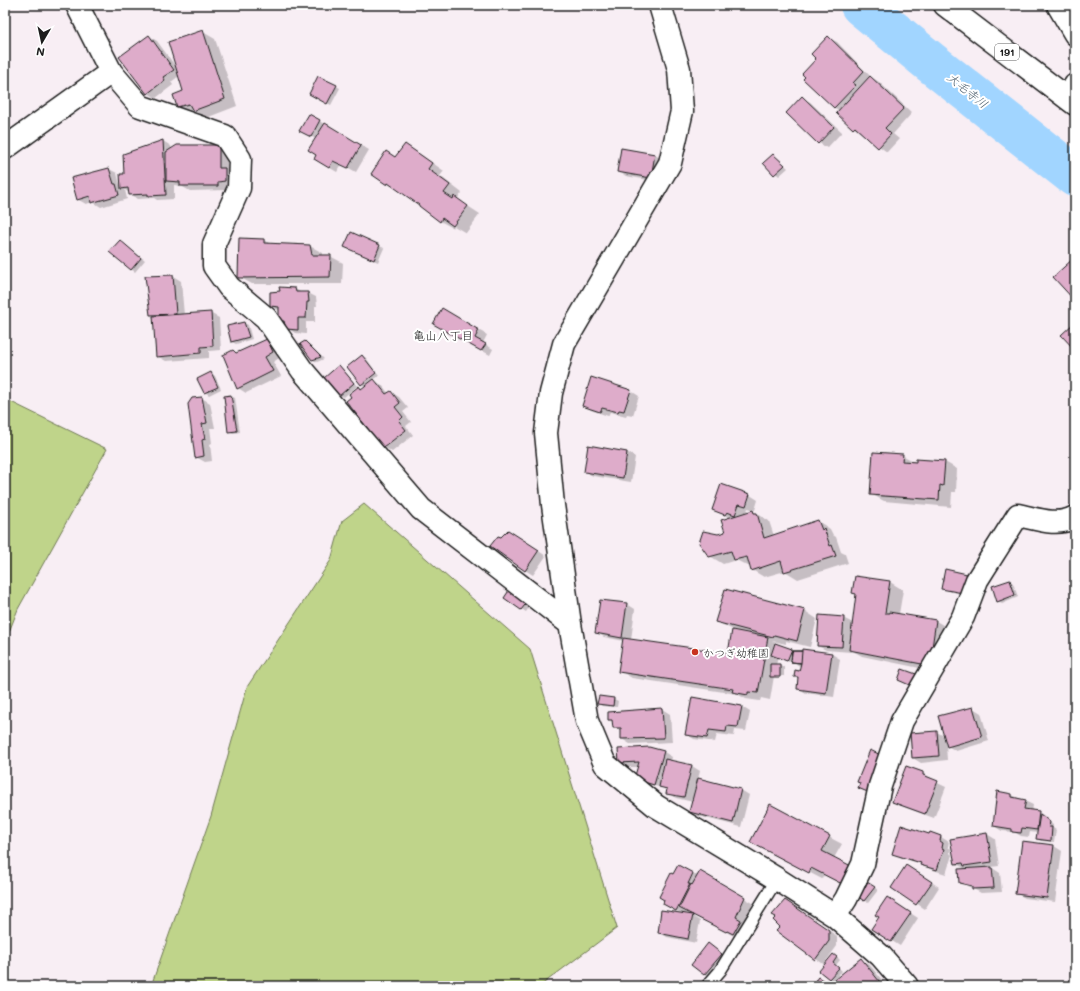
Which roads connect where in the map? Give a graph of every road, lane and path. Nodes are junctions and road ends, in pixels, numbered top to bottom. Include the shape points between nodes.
1 (77, 5) edge
2 (660, 5) edge
3 (945, 5) edge
4 (1058, 5) edge
5 (1075, 34) edge
6 (110, 72) junction
7 (1073, 96) edge
8 (5, 148) edge
9 (1075, 517) edge
10 (570, 624) junction
11 (777, 879) junction
12 (835, 916) junction
13 (707, 986) edge
14 (907, 986) edge

1 - 6 main road
2 - 10 main road via 679,68 682,111 670,163 564,344 551,394 546,433 553,506
3 - 7 main road, 191
4 - 5 main road
6 - 8 main road
6 - 10 main road via 140,106 224,136 240,159 239,188 214,244 214,266 229,287 266,318 302,370 421,509
9 - 12 main road via 1057,523 1018,515 977,580 963,617 902,721 880,786 862,864
10 - 11 main road via 587,721 605,764 656,806
11 - 12 main road
11 - 13 lane via 720,971
12 - 14 main road via 881,956

